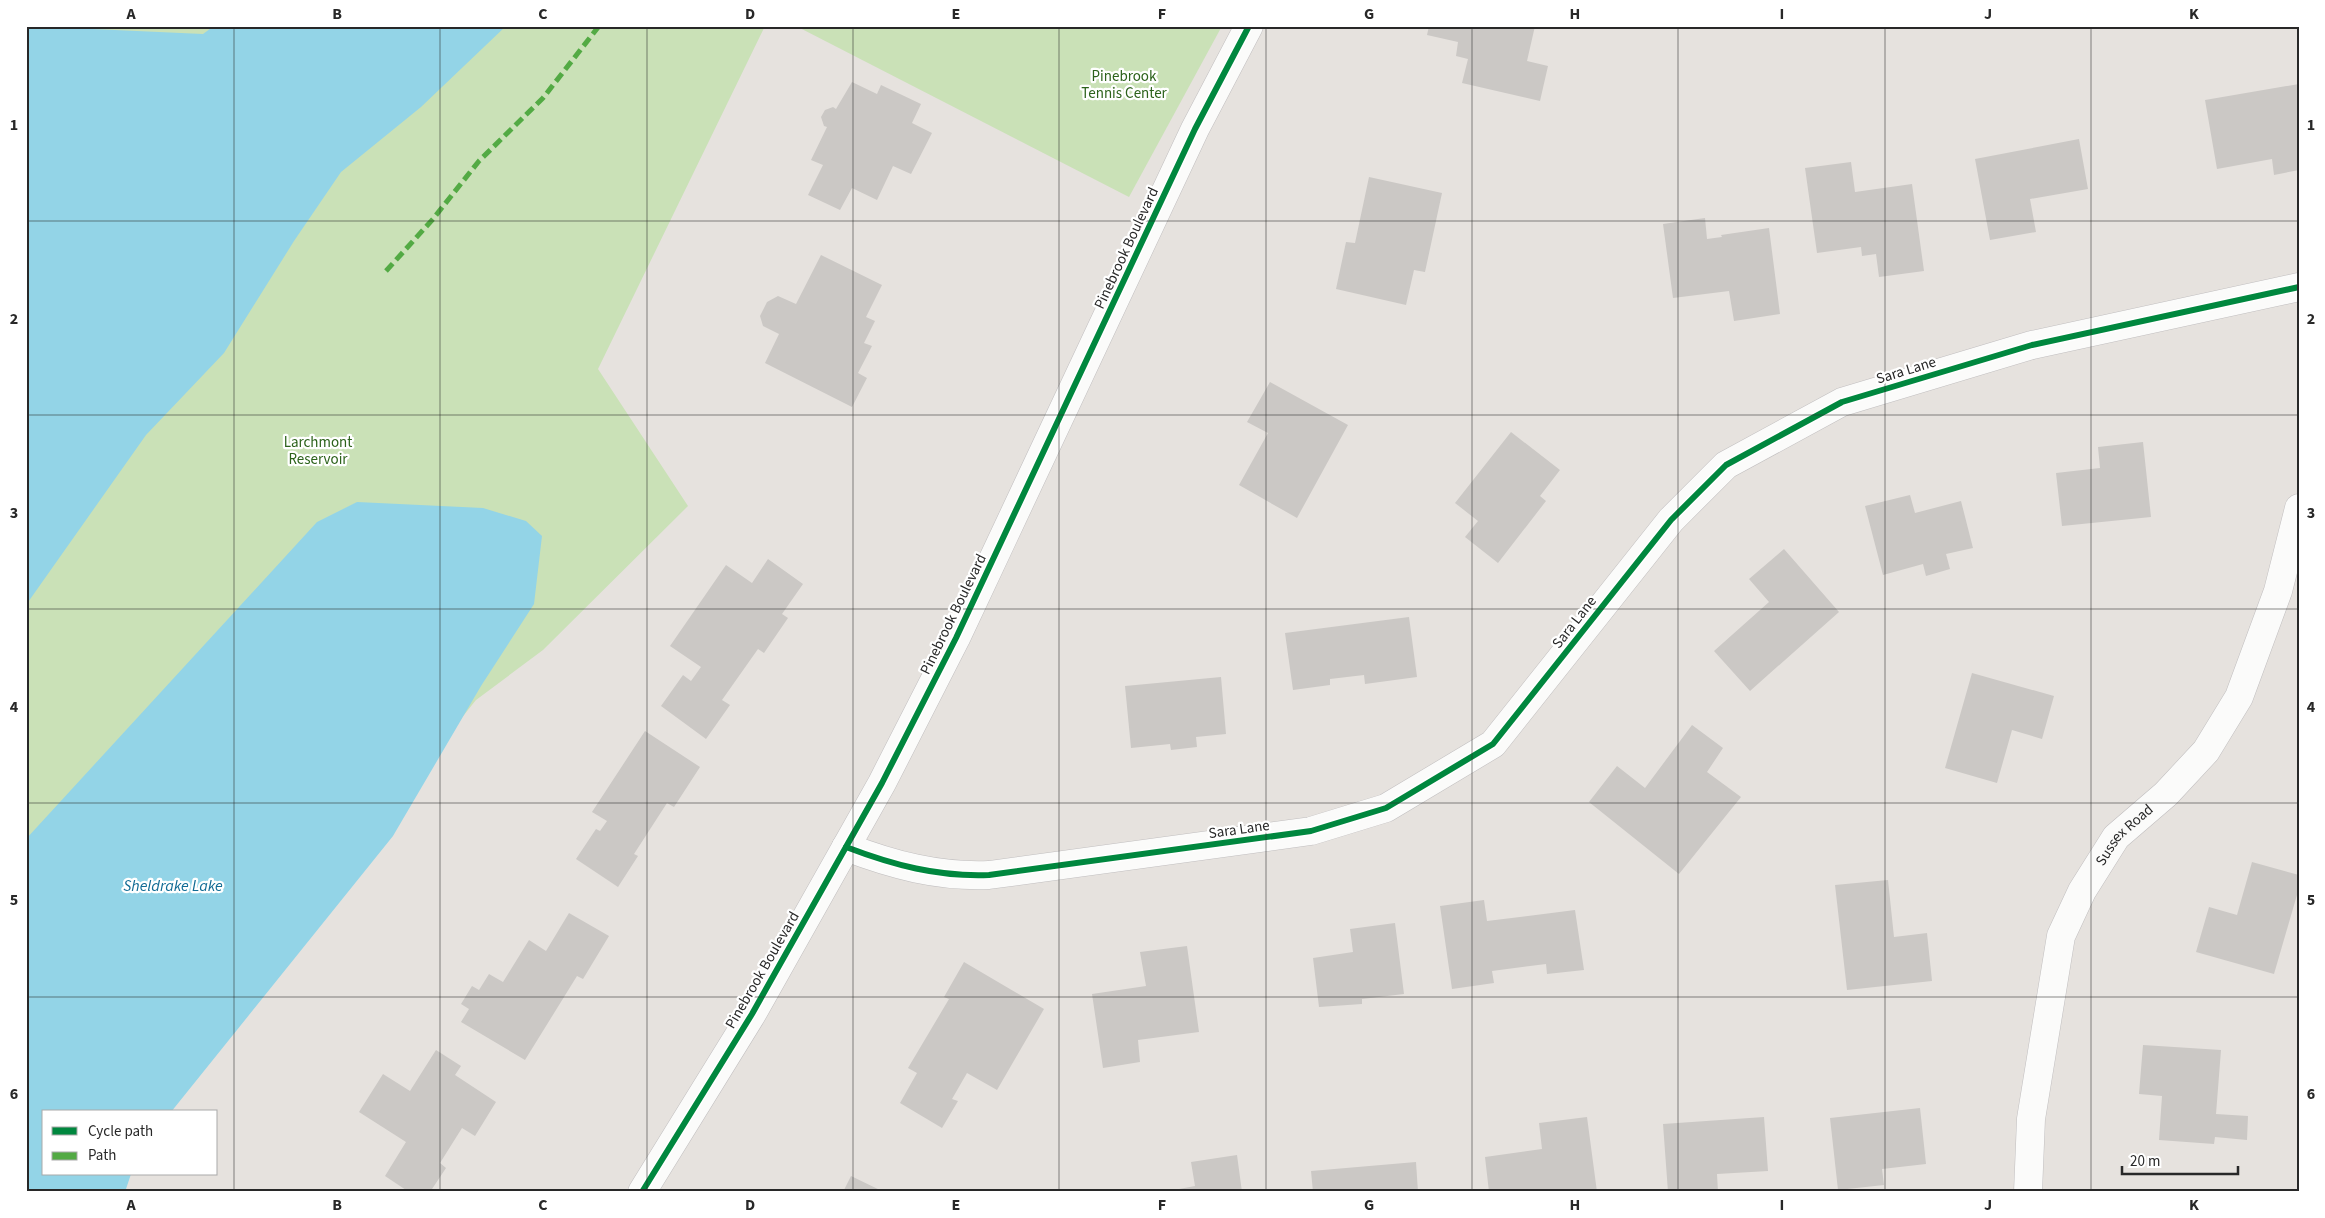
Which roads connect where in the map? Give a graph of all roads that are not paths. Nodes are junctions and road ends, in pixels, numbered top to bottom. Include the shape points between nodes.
1 (1248, 26) edge
2 (2299, 287) edge
3 (2299, 508) edge
4 (846, 847) junction
5 (642, 1192) edge
6 (2028, 1192) edge

1 - 4 street, Pinebrook Boulevard via 923,704
2 - 4 street, Sara Lane via 2032,345 1842,402 1726,465 1671,520 1493,744 1386,808 1311,831 989,876 913,869
3 - 6 street, Sussex Road via 2278,591 2239,697 2206,751 2166,794 2116,837 2082,891 2061,936 2032,1119
4 - 5 street, Pinebrook Boulevard via 752,1014

